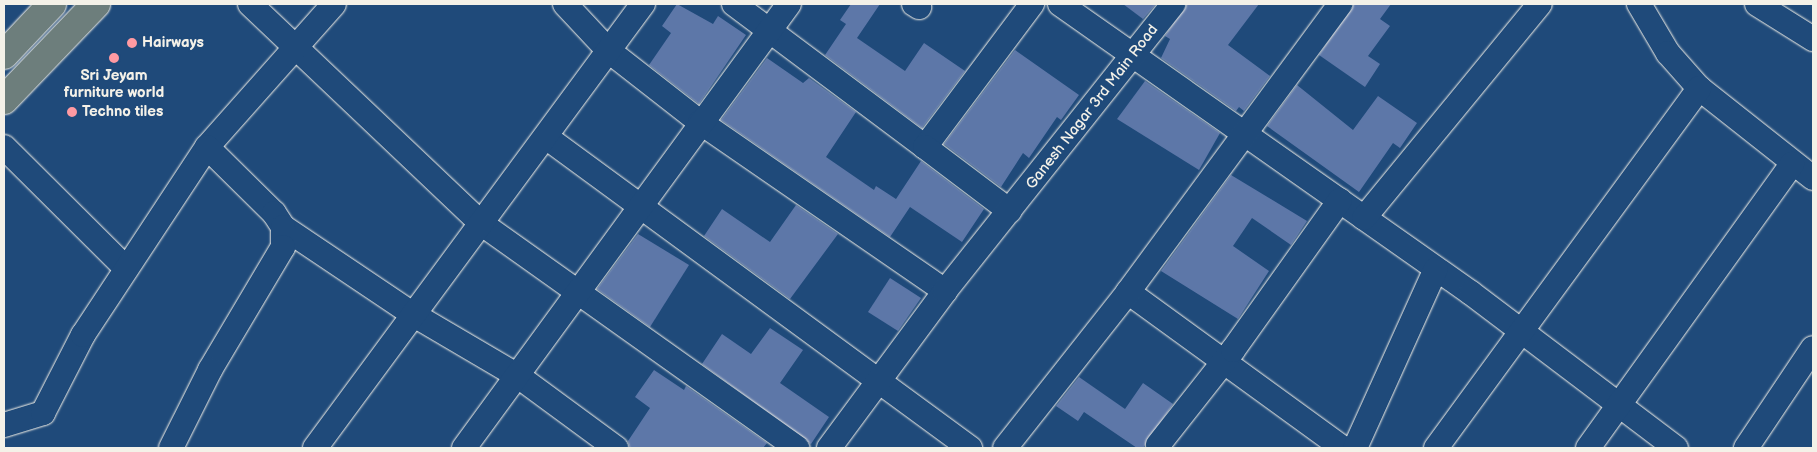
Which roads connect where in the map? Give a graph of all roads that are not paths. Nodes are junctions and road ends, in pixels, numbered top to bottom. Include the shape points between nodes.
1 (52, 4) edge
2 (96, 4) edge
3 (250, 4) edge
4 (334, 4) edge
5 (565, 4) edge
6 (643, 4) edge
7 (734, 4) edge
8 (789, 4) edge
9 (1032, 4) edge
10 (1060, 4) edge
11 (1173, 4) edge
12 (1340, 4) edge
13 (1540, 4) edge
14 (1640, 4) edge
15 (1757, 4) edge
16 (772, 29) junction
17 (1813, 40) edge
18 (295, 45) junction
19 (609, 51) junction
20 (4, 55) edge
21 (1135, 55) junction
22 (1699, 88) junction
23 (4, 100) edge
24 (700, 122) junction
25 (1248, 132) junction
26 (546, 137) junction
27 (4, 147) edge
28 (207, 147) junction
29 (925, 147) junction
30 (1792, 164) junction
31 (1813, 178) edge
32 (1340, 200) junction
33 (641, 210) junction
34 (1010, 211) junction
35 (1364, 218) junction
36 (482, 224) junction
37 (283, 227) junction
38 (126, 268) junction
39 (1436, 268) junction
40 (946, 291) junction
41 (1128, 292) junction
42 (579, 293) junction
43 (414, 315) junction
44 (1524, 332) junction
45 (1813, 348) edge
46 (1223, 362) junction
47 (518, 376) junction
48 (880, 382) junction
49 (1619, 406) junction
50 (4, 425) edge
51 (1158, 445) dead end
52 (171, 448) edge
53 (315, 448) edge
54 (464, 448) edge
55 (616, 448) edge
56 (797, 448) edge
57 (829, 448) edge
58 (970, 448) edge
59 (1005, 448) edge
60 (1343, 448) edge
61 (1355, 448) edge
62 (1436, 448) edge
63 (1588, 448) edge
64 (1676, 448) edge
65 (1746, 448) edge

1 - 20 highway
2 - 23 highway
3 - 18 street
4 - 18 street
5 - 19 street
6 - 19 street
7 - 16 street
8 - 16 street
9 - 29 street
10 - 21 street
11 - 21 street, Ganesh Nagar 3rd Main Road
12 - 25 street
13 - 35 street
14 - 22 street via 1668,53
15 - 17 street
16 - 24 street
16 - 29 street
18 - 28 street
18 - 36 street
19 - 24 street
19 - 26 street
21 - 25 street
21 - 34 street, Ganesh Nagar 3rd Main Road
22 - 30 street
22 - 44 street
24 - 33 street
24 - 40 street
25 - 32 street
25 - 41 street
26 - 33 street
26 - 36 street
27 - 38 street
28 - 37 street
28 - 38 street
29 - 34 street
30 - 31 street
30 - 49 street
32 - 35 street
32 - 46 street
33 - 42 street
33 - 48 street
34 - 40 street, Ganesh Nagar 3rd Main Road
35 - 39 street
36 - 42 street
36 - 43 street
37 - 43 street
37 - 52 street via 283,247 210,370
38 - 50 street via 83,335 43,413
39 - 44 street
39 - 61 street
40 - 48 street, Ganesh Nagar 3rd Main Road
41 - 46 street
41 - 59 street
42 - 47 street
42 - 56 street
43 - 47 street
43 - 53 street
44 - 49 street
44 - 62 street
45 - 65 street
46 - 51 street
46 - 60 street
47 - 54 street
47 - 55 street
48 - 57 street, Ganesh Nagar 3rd Main Road
48 - 58 street
49 - 63 street
49 - 64 street

